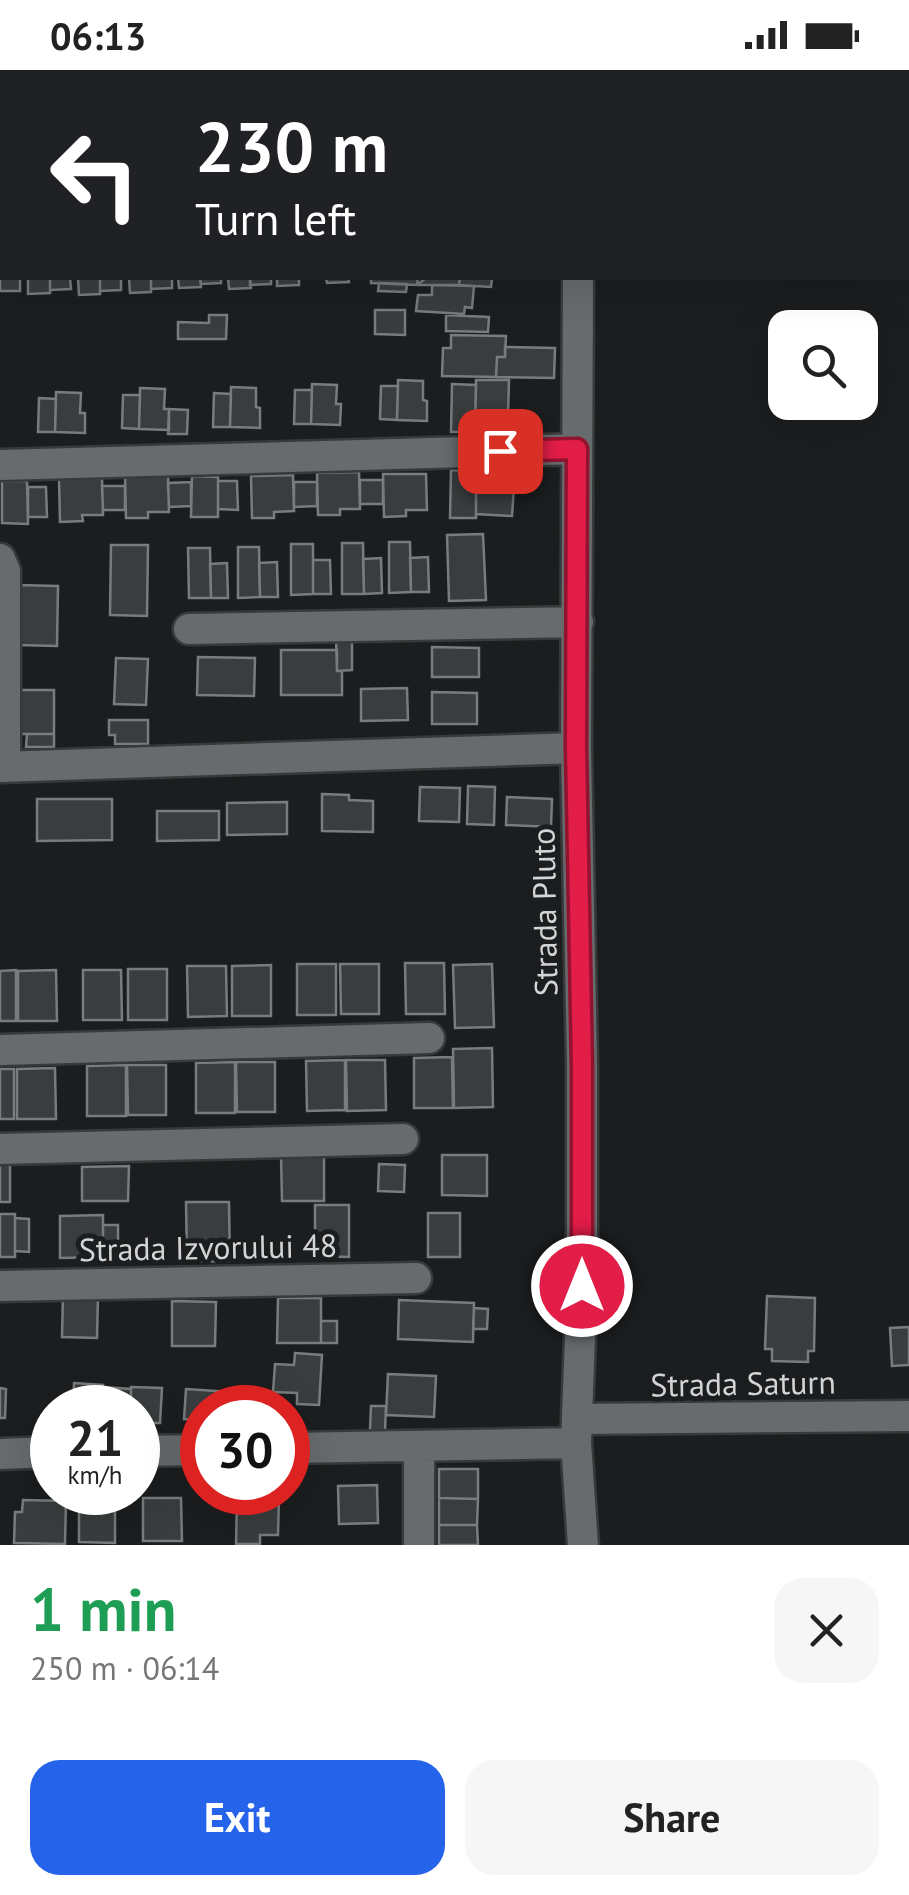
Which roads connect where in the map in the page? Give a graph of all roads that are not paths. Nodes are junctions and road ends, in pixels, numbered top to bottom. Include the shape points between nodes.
1 (578, 280) edge
2 (577, 449) junction
3 (0, 464) edge
4 (0, 558) edge
5 (578, 622) junction
6 (189, 629) dead end
7 (576, 748) junction
8 (3, 767) edge
9 (429, 1038) dead end
10 (0, 1050) edge
11 (403, 1139) dead end
12 (0, 1149) edge
13 (416, 1278) dead end
14 (0, 1286) edge
15 (909, 1416) edge
16 (576, 1431) junction
17 (419, 1446) junction
18 (310, 1448) edge
19 (30, 1453) edge
20 (0, 1454) edge
21 (419, 1545) edge
22 (582, 1545) edge

1 - 2 street, Strada Pluto
2 - 3 street
2 - 5 street, Strada Pluto
4 - 8 street
5 - 6 street
5 - 7 street, Strada Pluto
7 - 8 street
7 - 16 street, Strada Pluto via 582,1206
9 - 10 street
11 - 12 street
13 - 14 street, Strada Izvorului 48
15 - 16 street, Strada Saturn
16 - 17 street, Strada Saturn
16 - 22 street, Strada Pluto
17 - 18 street, Strada Saturn
17 - 21 street
19 - 20 street

